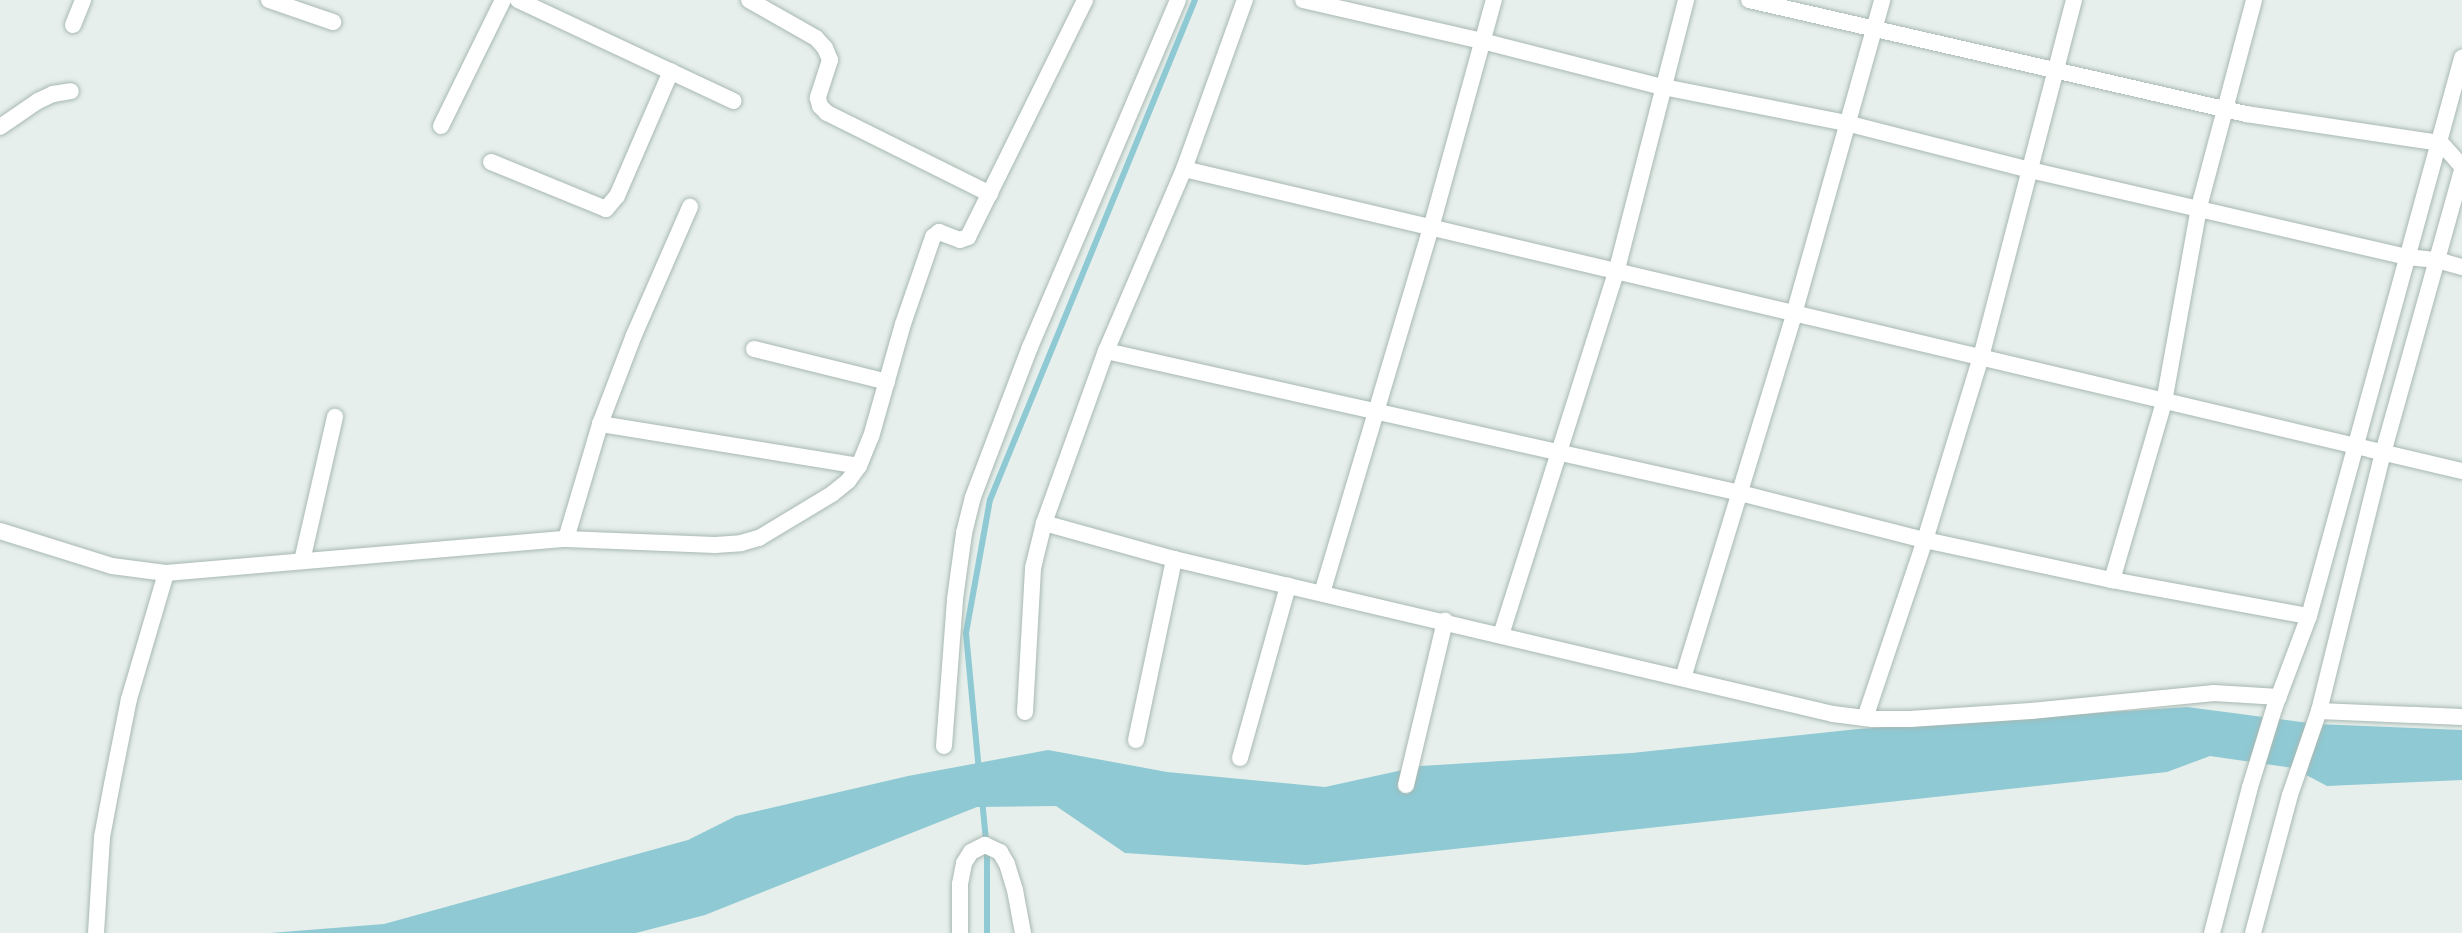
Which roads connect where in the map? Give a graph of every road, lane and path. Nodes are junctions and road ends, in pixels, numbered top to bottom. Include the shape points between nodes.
1 (83, 0) edge
2 (269, 0) edge
3 (503, 0) edge
4 (518, 0) edge
5 (749, 0) edge
6 (1085, 0) edge
7 (1178, 0) edge
8 (1245, 0) edge
9 (1303, 0) edge
10 (1494, 0) edge
11 (1686, 0) edge
12 (1749, 0) edge
13 (1882, 0) edge
14 (2074, 0) edge
15 (2254, 0) edge
16 (333, 22) dead end
17 (73, 25) dead end
18 (1874, 28) junction
19 (1482, 41) junction
20 (2462, 58) edge
21 (671, 71) junction
22 (2055, 72) junction
23 (1664, 87) junction
24 (71, 91) dead end
25 (734, 101) dead end
26 (2224, 109) junction
27 (1846, 123) junction
28 (441, 126) dead end
29 (0, 127) edge
30 (2441, 143) junction
31 (491, 162) dead end
32 (2462, 168) edge
33 (1184, 169) junction
34 (2030, 170) junction
35 (990, 194) junction
36 (690, 207) dead end
37 (2199, 207) junction
38 (1431, 228) junction
39 (2407, 257) junction
40 (2437, 260) junction
41 (2462, 267) edge
42 (1616, 273) junction
43 (1794, 314) junction
44 (754, 349) dead end
45 (1106, 351) junction
46 (1981, 357) junction
47 (887, 382) junction
48 (2164, 402) junction
49 (1376, 412) junction
50 (335, 417) dead end
51 (600, 424) junction
52 (2354, 446) junction
53 (1559, 453) junction
54 (2382, 453) junction
55 (859, 466) junction
56 (2462, 471) edge
57 (1740, 494) junction
58 (1044, 523) junction
59 (0, 531) edge
60 (566, 539) junction
61 (1925, 540) junction
62 (1174, 559) junction
63 (302, 561) junction
64 (166, 573) junction
65 (2112, 580) junction
66 (1288, 586) junction
67 (1322, 593) junction
68 (2309, 616) junction
69 (1445, 621) junction
70 (1501, 635) junction
71 (1683, 678) junction
72 (2276, 703) junction
73 (2319, 711) junction
74 (1025, 712) dead end
75 (2462, 717) edge
76 (1865, 718) junction
77 (1136, 741) dead end
78 (944, 746) dead end
79 (1240, 758) dead end
80 (1406, 785) dead end
81 (96, 933) edge
82 (960, 933) edge
83 (1023, 933) edge
84 (2212, 933) edge
85 (2253, 933) edge

1 - 17 street
2 - 16 street
3 - 28 street
4 - 21 street
5 - 35 street via 816,38 825,48 830,60 818,98 827,112
6 - 35 street
7 - 78 street via 1030,347 973,497 955,599
8 - 33 street
9 - 19 street
10 - 19 street
11 - 23 street
12 - 18 street
13 - 18 street
14 - 22 street
15 - 26 street
18 - 22 street
18 - 27 street
19 - 23 street
19 - 38 street
20 - 30 street
21 - 25 street
21 - 31 street via 617,196 606,209
22 - 26 street
22 - 34 street
23 - 27 street
23 - 42 street
24 - 29 street via 38,101
26 - 30 street
26 - 37 street
27 - 34 street
27 - 43 street
30 - 32 street
30 - 39 street
32 - 40 street
33 - 38 street
33 - 45 street
34 - 37 street
34 - 46 street
35 - 47 street via 964,240 939,232 933,237
36 - 51 street
37 - 39 street
37 - 48 street
38 - 42 street
38 - 49 street
39 - 40 street
39 - 52 street
40 - 41 street
40 - 54 street
42 - 43 street
42 - 53 street
43 - 46 street
43 - 57 street
44 - 47 street
45 - 49 street
45 - 58 street
46 - 48 street
46 - 61 street
47 - 55 street via 872,437
48 - 52 street
48 - 65 street
49 - 53 street
49 - 67 street
50 - 63 street
51 - 55 street
51 - 60 street
52 - 54 street
52 - 68 street
53 - 57 street
53 - 70 street
54 - 56 street
54 - 73 street
55 - 60 street via 848,481 810,509 759,538 741,543 674,545
57 - 61 street
57 - 71 street
58 - 62 street
58 - 74 street via 1033,568
59 - 64 street via 112,566
60 - 63 street
61 - 65 street
61 - 76 street
62 - 66 street
62 - 77 street
63 - 64 street
64 - 81 street via 129,699 112,784 102,837
65 - 68 street
66 - 67 street
66 - 79 street
67 - 69 street
68 - 72 street
69 - 70 street
69 - 80 street
70 - 71 street
71 - 76 street
72 - 76 street via 2214,693 2031,711
72 - 84 street
73 - 75 street
73 - 85 street via 2290,795
82 - 83 street via 964,863 971,852 990,847 1007,864

